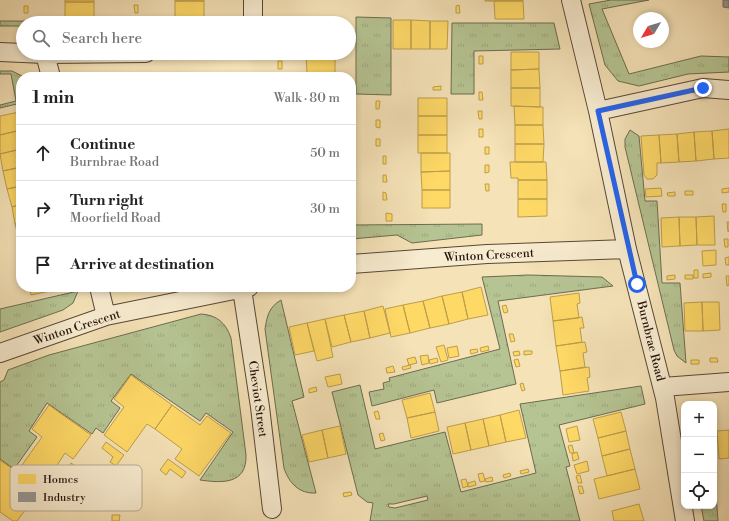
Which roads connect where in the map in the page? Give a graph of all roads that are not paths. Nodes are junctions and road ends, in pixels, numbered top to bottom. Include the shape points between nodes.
1 (253, 0) edge
2 (571, 0) edge
3 (253, 16) edge
4 (0, 52) edge
5 (16, 53) edge
6 (47, 60) edge
7 (50, 72) edge
8 (729, 90) edge
9 (598, 111) junction
10 (627, 250) junction
11 (356, 264) edge
12 (101, 292) edge
13 (224, 292) edge
14 (246, 292) edge
15 (106, 316) junction
16 (0, 353) edge
17 (729, 382) edge
18 (663, 387) junction
19 (272, 509) dead end
20 (685, 521) edge

1 - 3 street
2 - 9 street, Burnbrae Road
4 - 5 street
6 - 7 street
8 - 9 street via 703,88
9 - 10 street, Burnbrae Road
10 - 11 street, Winton Crescent via 487,254
10 - 18 street, Burnbrae Road
12 - 15 street
13 - 15 street, Winton Crescent
14 - 19 street, Cheviot Street
15 - 16 street, Winton Crescent
17 - 18 street
18 - 20 street, Burnbrae Road

